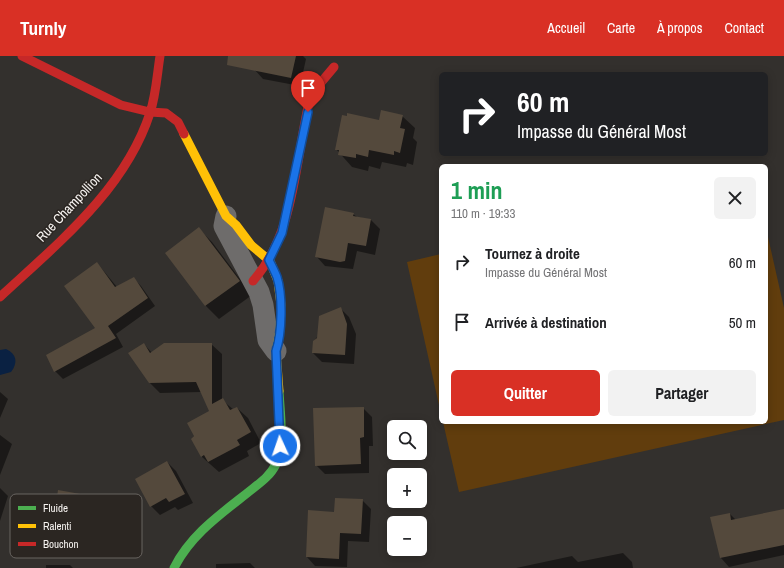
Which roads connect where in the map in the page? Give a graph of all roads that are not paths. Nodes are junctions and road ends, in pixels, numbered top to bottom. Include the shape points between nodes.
1 (22, 56) edge
2 (160, 56) edge
3 (334, 67) dead end
4 (150, 112) junction
5 (226, 216) junction
6 (269, 260) junction
7 (253, 281) junction
8 (0, 297) edge
9 (276, 351) junction
10 (174, 568) edge

1 - 4 street via 120,105
2 - 4 street, Rue Champollion
3 - 6 street via 311,96 282,233
4 - 5 street via 166,113 178,122
4 - 8 street, Rue Champollion via 131,156 97,201
5 - 6 street via 235,221 249,244
5 - 7 street via 224,226
6 - 7 street via 261,274
6 - 9 street via 278,278 280,300 280,339
7 - 9 street via 263,305 268,340
9 - 10 street via 280,446 276,463 266,478 185,548

